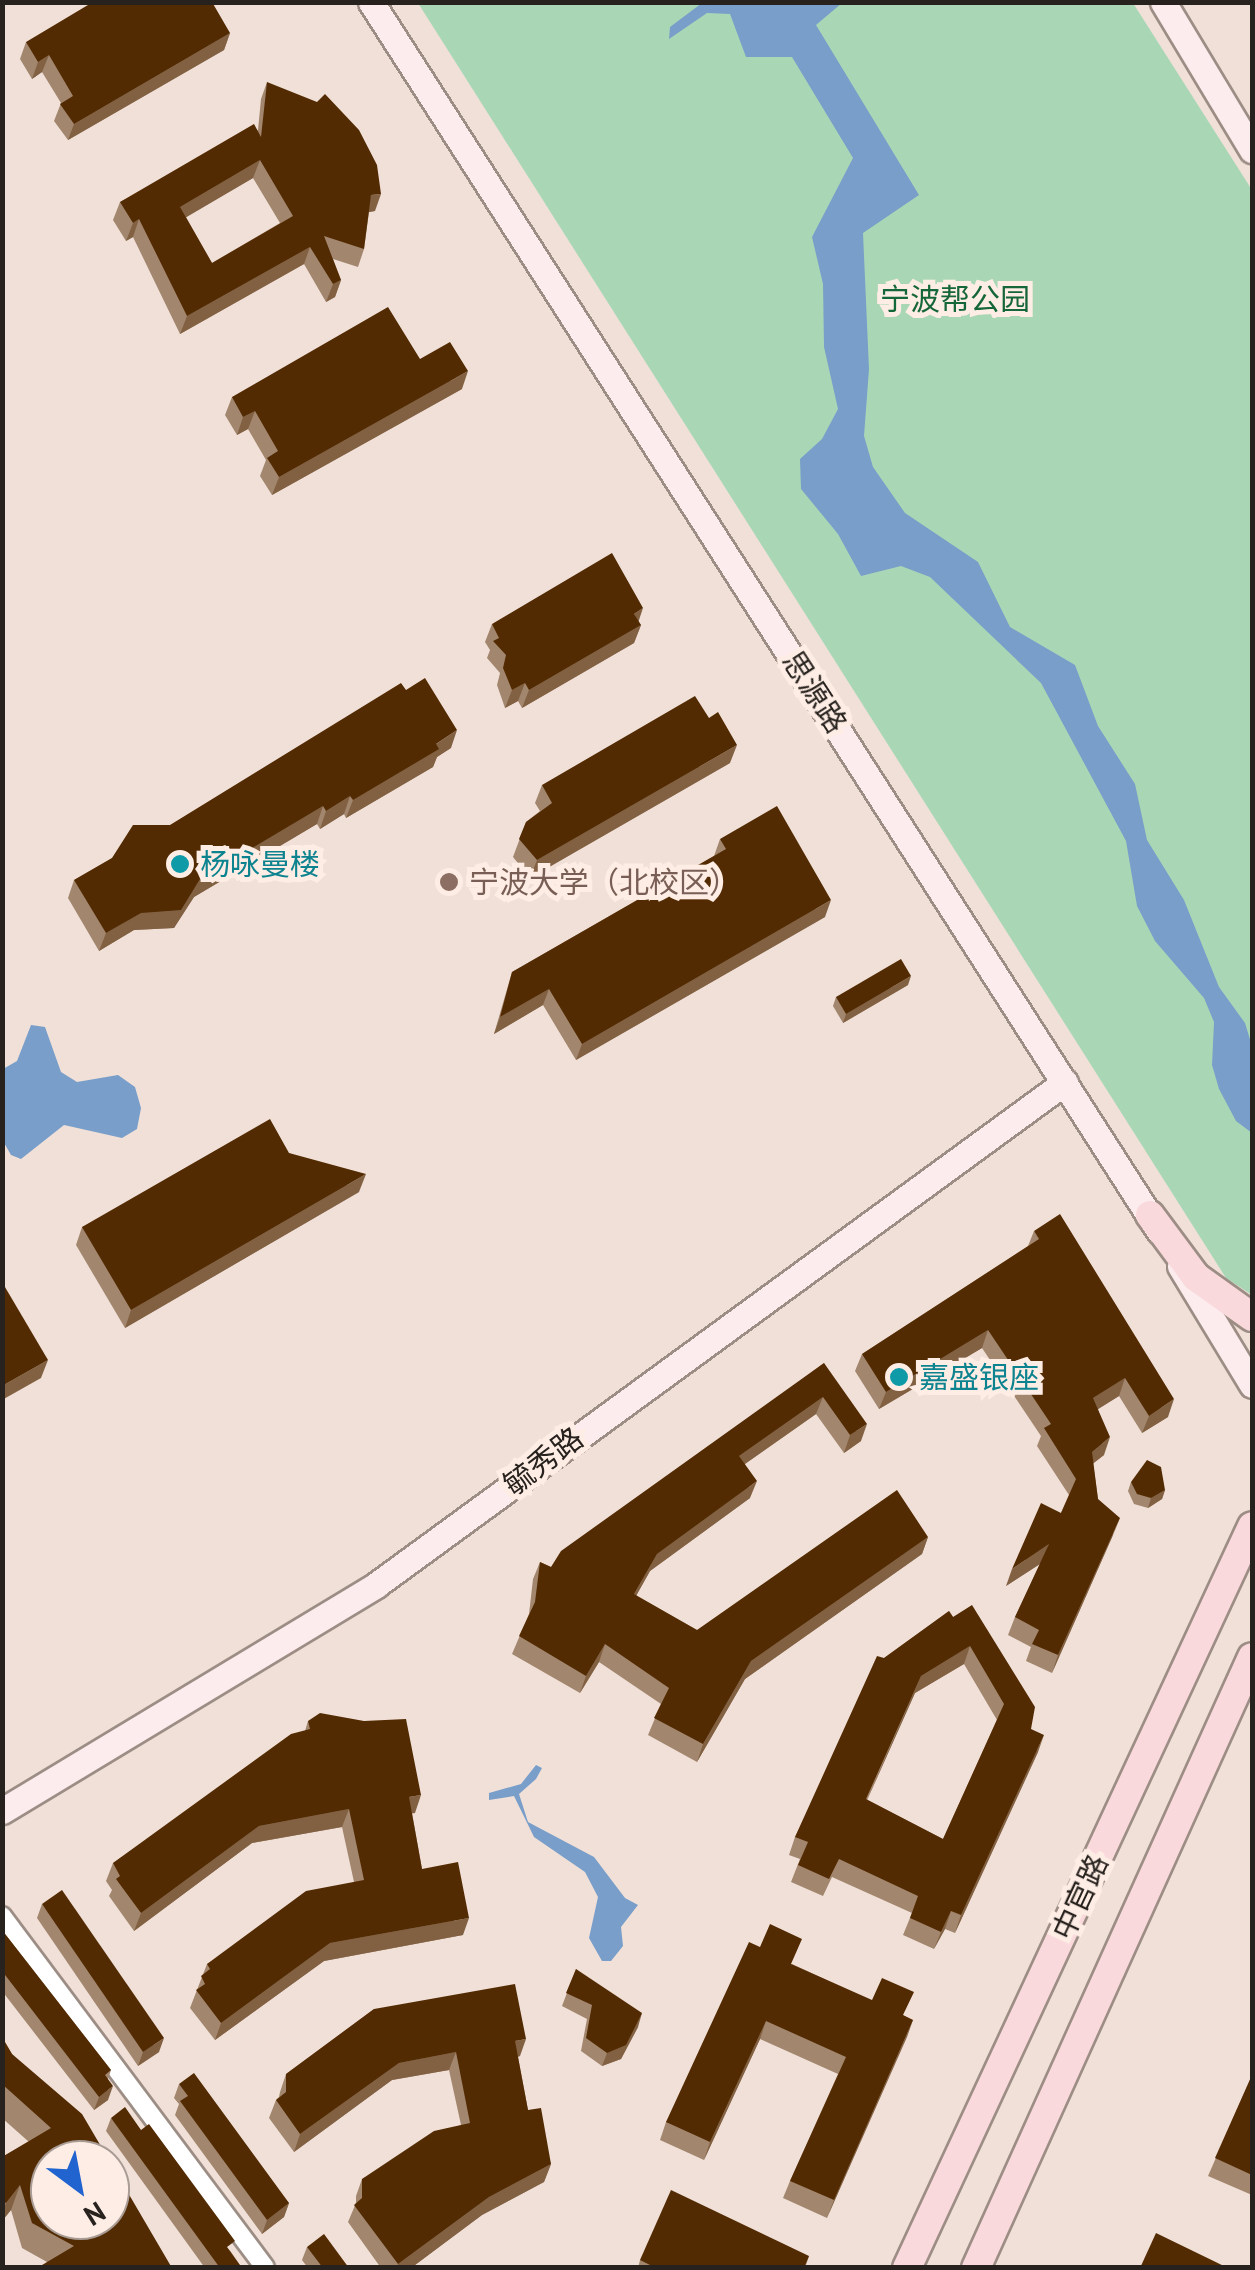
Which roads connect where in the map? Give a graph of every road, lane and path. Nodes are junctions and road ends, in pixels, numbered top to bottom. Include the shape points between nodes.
1 (371, 2) edge
2 (1163, 2) edge
3 (1252, 150) edge
4 (1065, 1082) junction
5 (1150, 1215) junction
6 (1252, 1317) edge
7 (1252, 1385) edge
8 (1252, 1526) edge
9 (1252, 1657) edge
10 (1252, 1711) edge
11 (1202, 1759) junction
12 (2, 1812) edge
13 (2, 1916) edge
14 (265, 2268) edge
15 (908, 2268) edge
16 (976, 2268) edge

1 - 4 street, 思源路
2 - 3 street
4 - 5 street, 思源路
4 - 12 street, 毓秀路 via 376,1585
5 - 6 main road via 1196,1277
5 - 7 street, 思源路
8 - 15 main road, 中官路
9 - 11 main road, 中官路
10 - 11 main road
11 - 16 main road, 中官路
13 - 14 street

